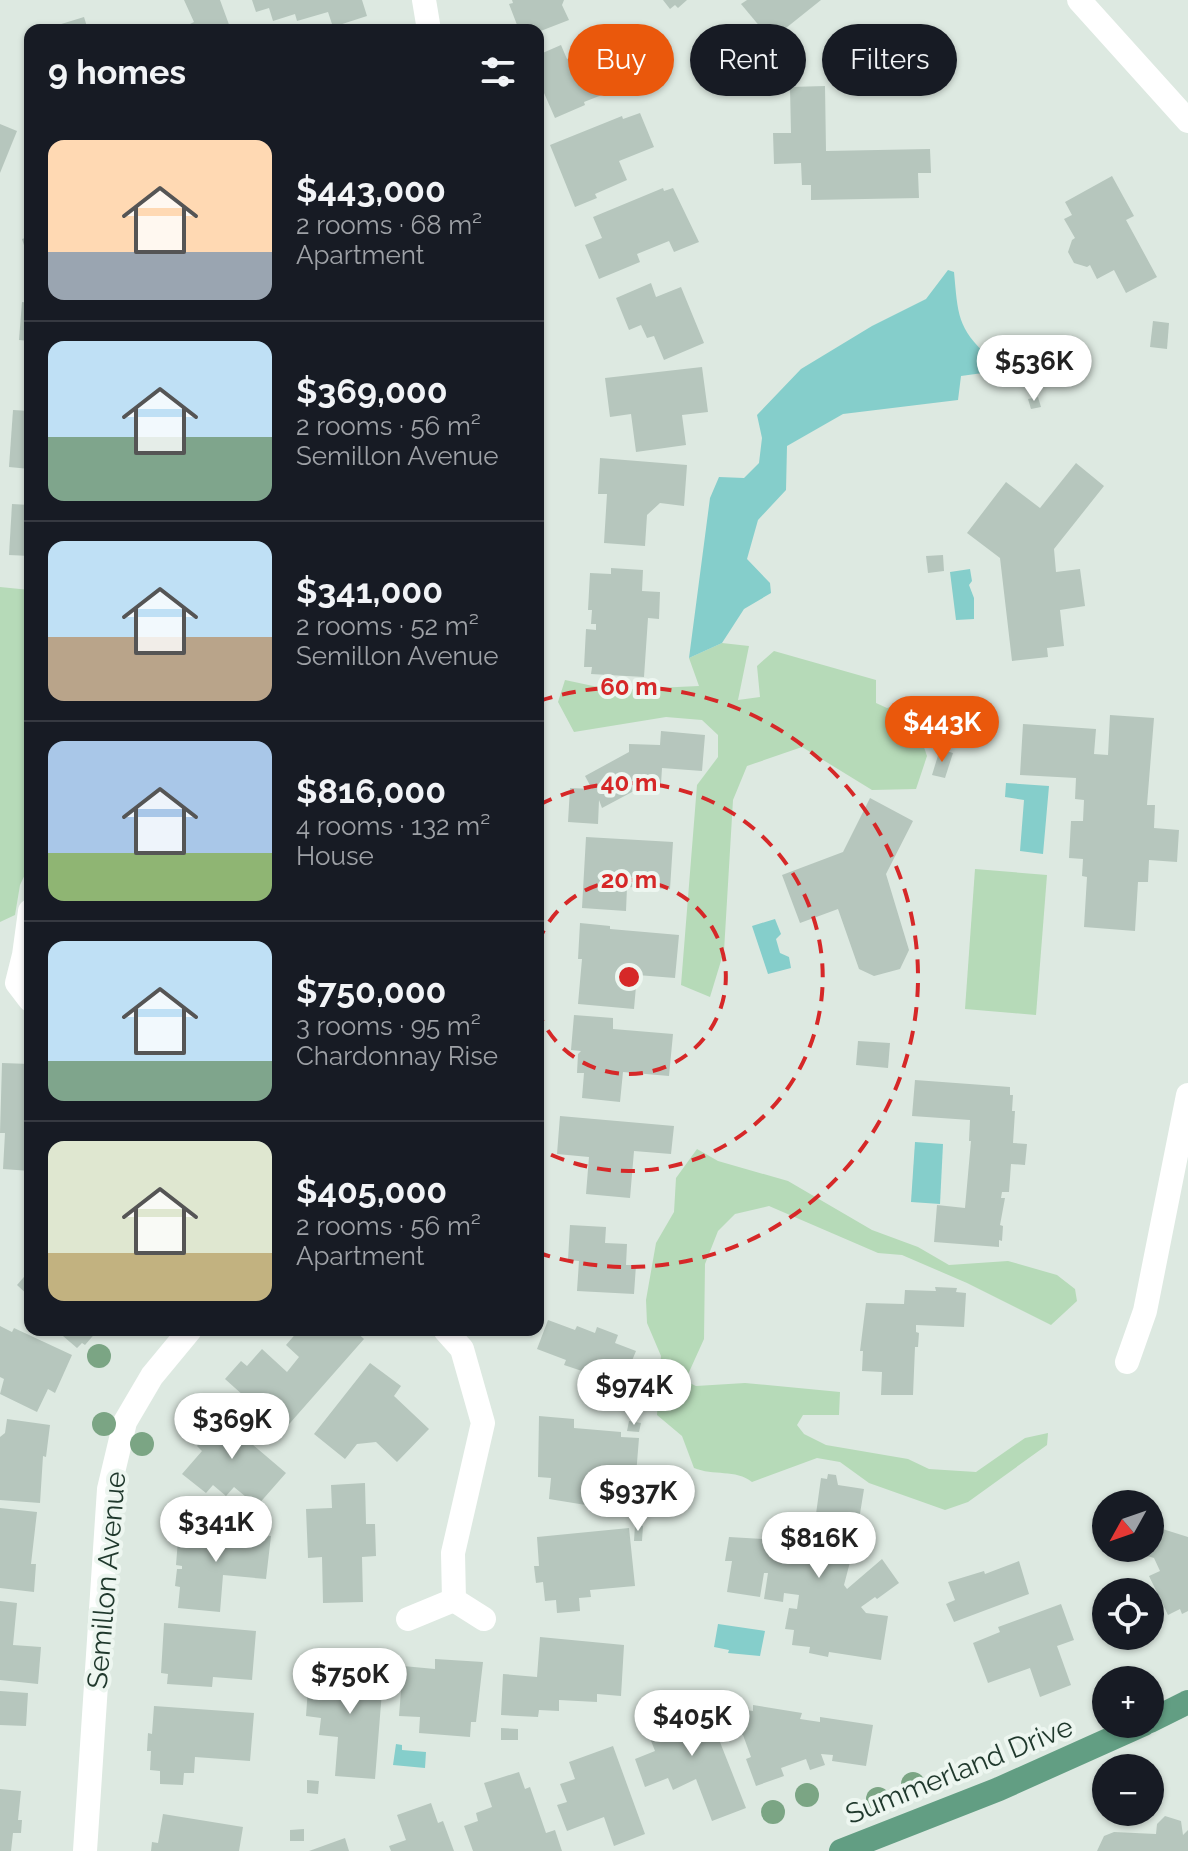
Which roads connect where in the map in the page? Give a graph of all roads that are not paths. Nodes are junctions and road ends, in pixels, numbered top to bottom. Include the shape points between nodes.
1 (424, 0) edge
2 (1079, 0) edge
3 (428, 24) edge
4 (1188, 121) edge
5 (24, 955) edge
6 (16, 992) edge
7 (1188, 1095) edge
8 (185, 1336) edge
9 (452, 1336) edge
10 (1127, 1362) dead end
11 (454, 1600) junction
12 (408, 1619) dead end
13 (484, 1619) dead end
14 (1188, 1702) edge
15 (1164, 1714) edge
16 (1113, 1738) edge
17 (85, 1851) edge
18 (841, 1851) edge

1 - 3 street
2 - 4 street
5 - 6 street
7 - 10 street via 1145,1311
8 - 17 street, Semillon Avenue via 152,1376 125,1422 109,1489
9 - 11 street via 462,1349 483,1423 453,1553
11 - 12 street
11 - 13 street
14 - 15 main road
16 - 18 main road, Summerland Drive

